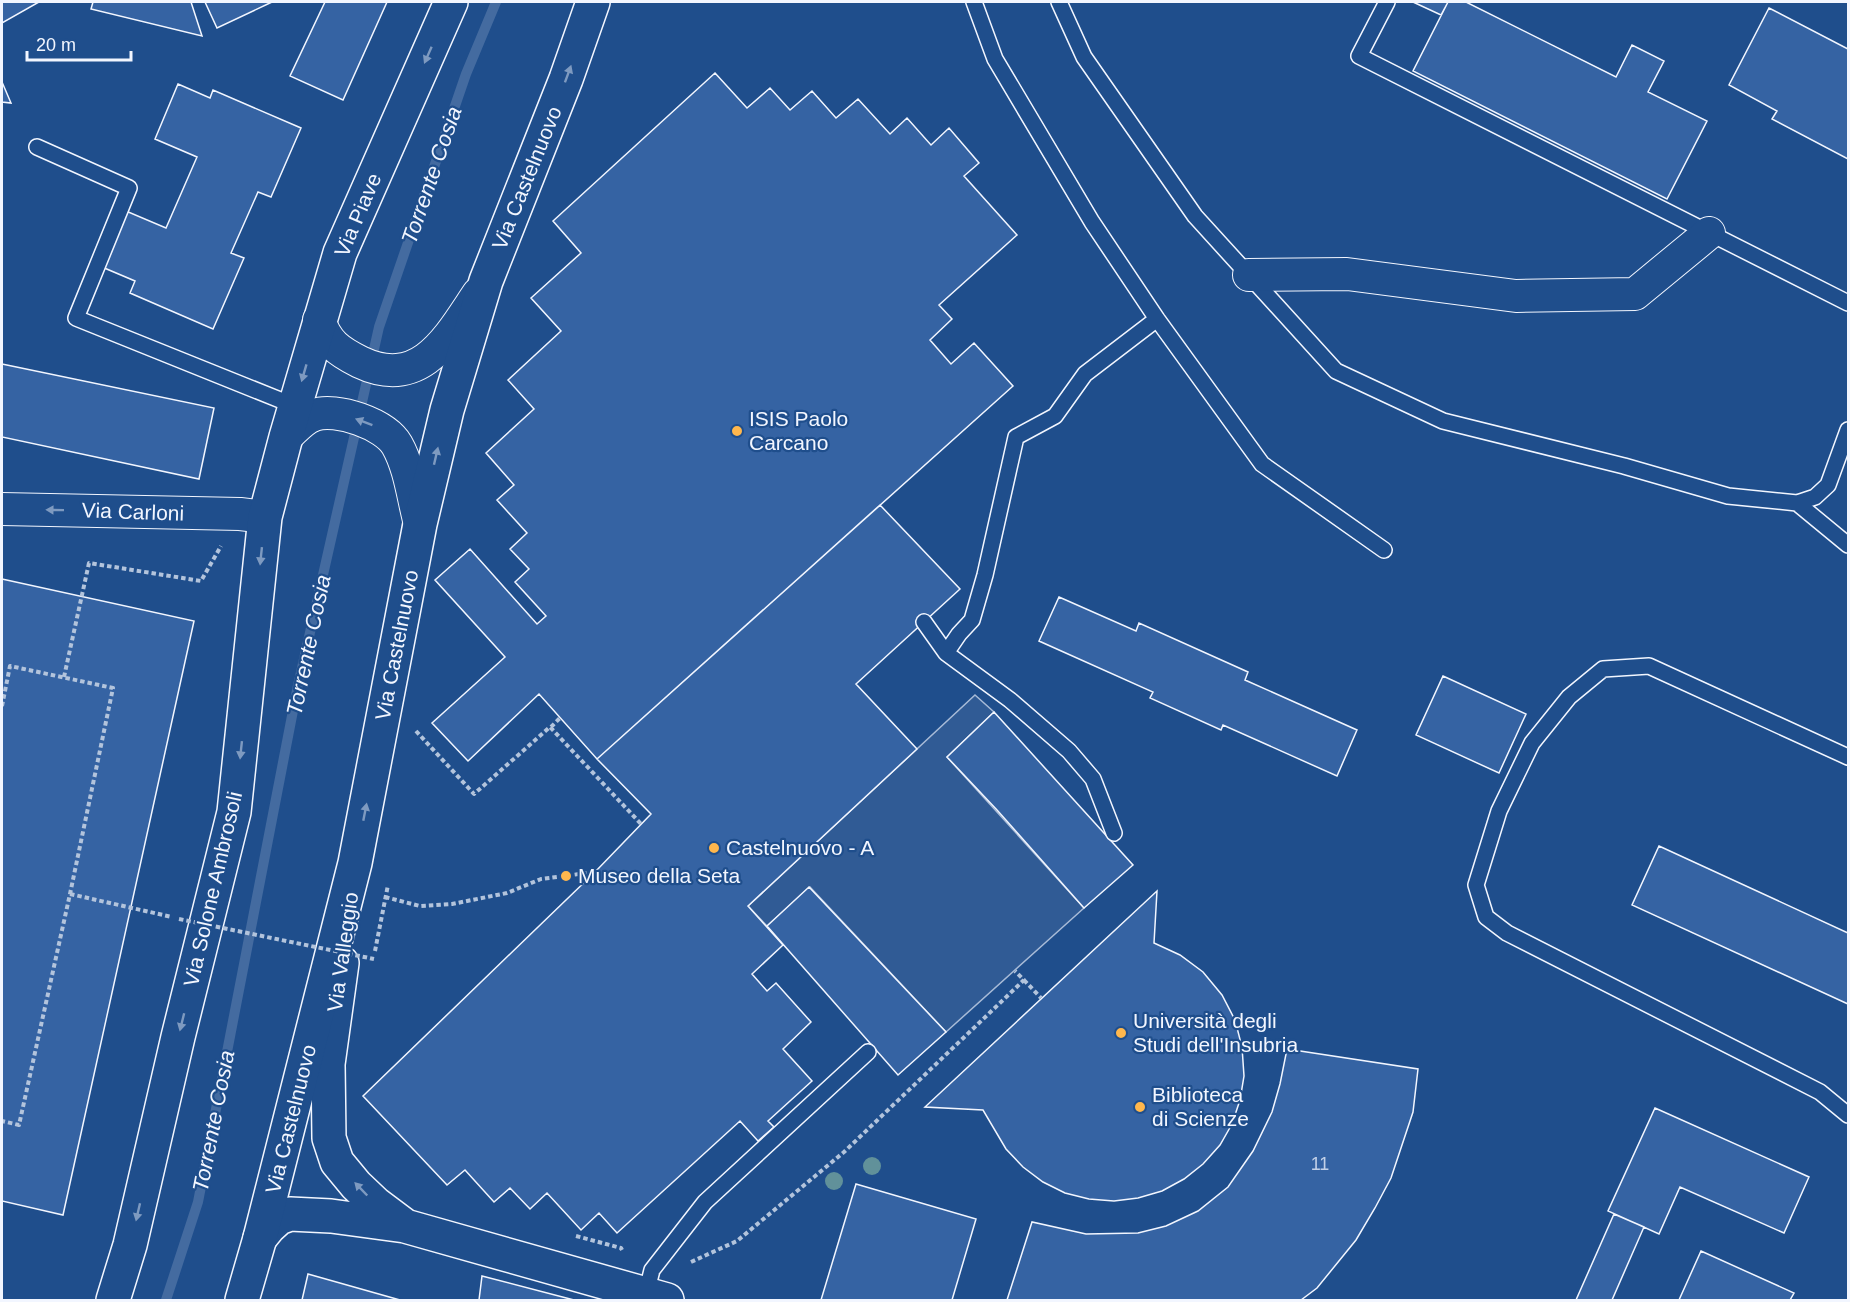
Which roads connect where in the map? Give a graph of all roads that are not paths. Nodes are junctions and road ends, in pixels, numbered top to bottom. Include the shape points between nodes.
1 (451, 2) edge
2 (593, 2) edge
3 (974, 2) edge
4 (1059, 2) edge
5 (1387, 2) edge
6 (37, 147) dead end
7 (1709, 233) junction
8 (1249, 275) junction
9 (486, 281) junction
10 (1848, 303) edge
11 (319, 320) junction
12 (1157, 320) junction
13 (295, 406) junction
14 (1848, 430) edge
15 (286, 437) junction
16 (1797, 503) junction
17 (2, 509) edge
18 (252, 516) junction
19 (420, 524) junction
20 (1848, 545) edge
21 (1384, 550) dead end
22 (924, 622) dead end
23 (946, 653) junction
24 (1848, 757) edge
25 (1114, 833) dead end
26 (356, 863) junction
27 (868, 1052) dead end
28 (1848, 1114) edge
29 (405, 1226) junction
30 (260, 1238) junction
31 (652, 1291) edge
32 (113, 1300) edge
33 (242, 1300) edge

1 -> 11 main road, Via Piave via 340,253
9 -> 2 main road, Via Castelnuovo
3 - 12 lane via 995,59 1092,222
4 - 8 lane via 1084,57 1195,216
5 - 7 lane via 1359,56
6 - 13 lane via 129,188 76,318
7 - 8 street via 1635,294 1516,296 1347,274
7 - 10 lane
8 - 16 lane via 1336,371 1443,421 1728,496
9 - 11 street via 449,338 406,370 376,368 346,355 325,335
19 -> 9 main road, Via Castelnuovo via 447,410
11 -> 13 main road, Via Piave
12 - 21 lane via 1262,464
12 - 23 lane via 1084,374 1055,416 1016,437 972,620
13 - 15 main road, Via Piave
14 - 16 lane via 1828,485 1815,497
15 - 18 main road, Via Solone Ambrosoli
19 -> 15 street via 405,462 396,442 379,428 327,412 303,420
16 - 20 lane
18 -> 17 street, Via Carloni
18 -> 32 main road, Via Solone Ambrosoli via 234,812 130,1245
26 -> 19 main road, Via Castelnuovo
22 - 23 lane
23 - 25 lane via 1010,700 1069,751 1093,779
24 - 28 lane via 1648,666 1603,669 1569,697 1532,743 1499,811 1476,885 1486,917 1507,933 1820,1092
29 -> 26 main road, Via Valleggio via 356,1185 338,1162 329,1138 328,1064
26 - 30 main road, Via Castelnuovo
27 - 31 lane via 705,1202
29 - 30 main road, Via Valleggio via 290,1214 279,1218
29 - 31 main road, Via Valleggio
30 - 33 main road, Via Castelnuovo

